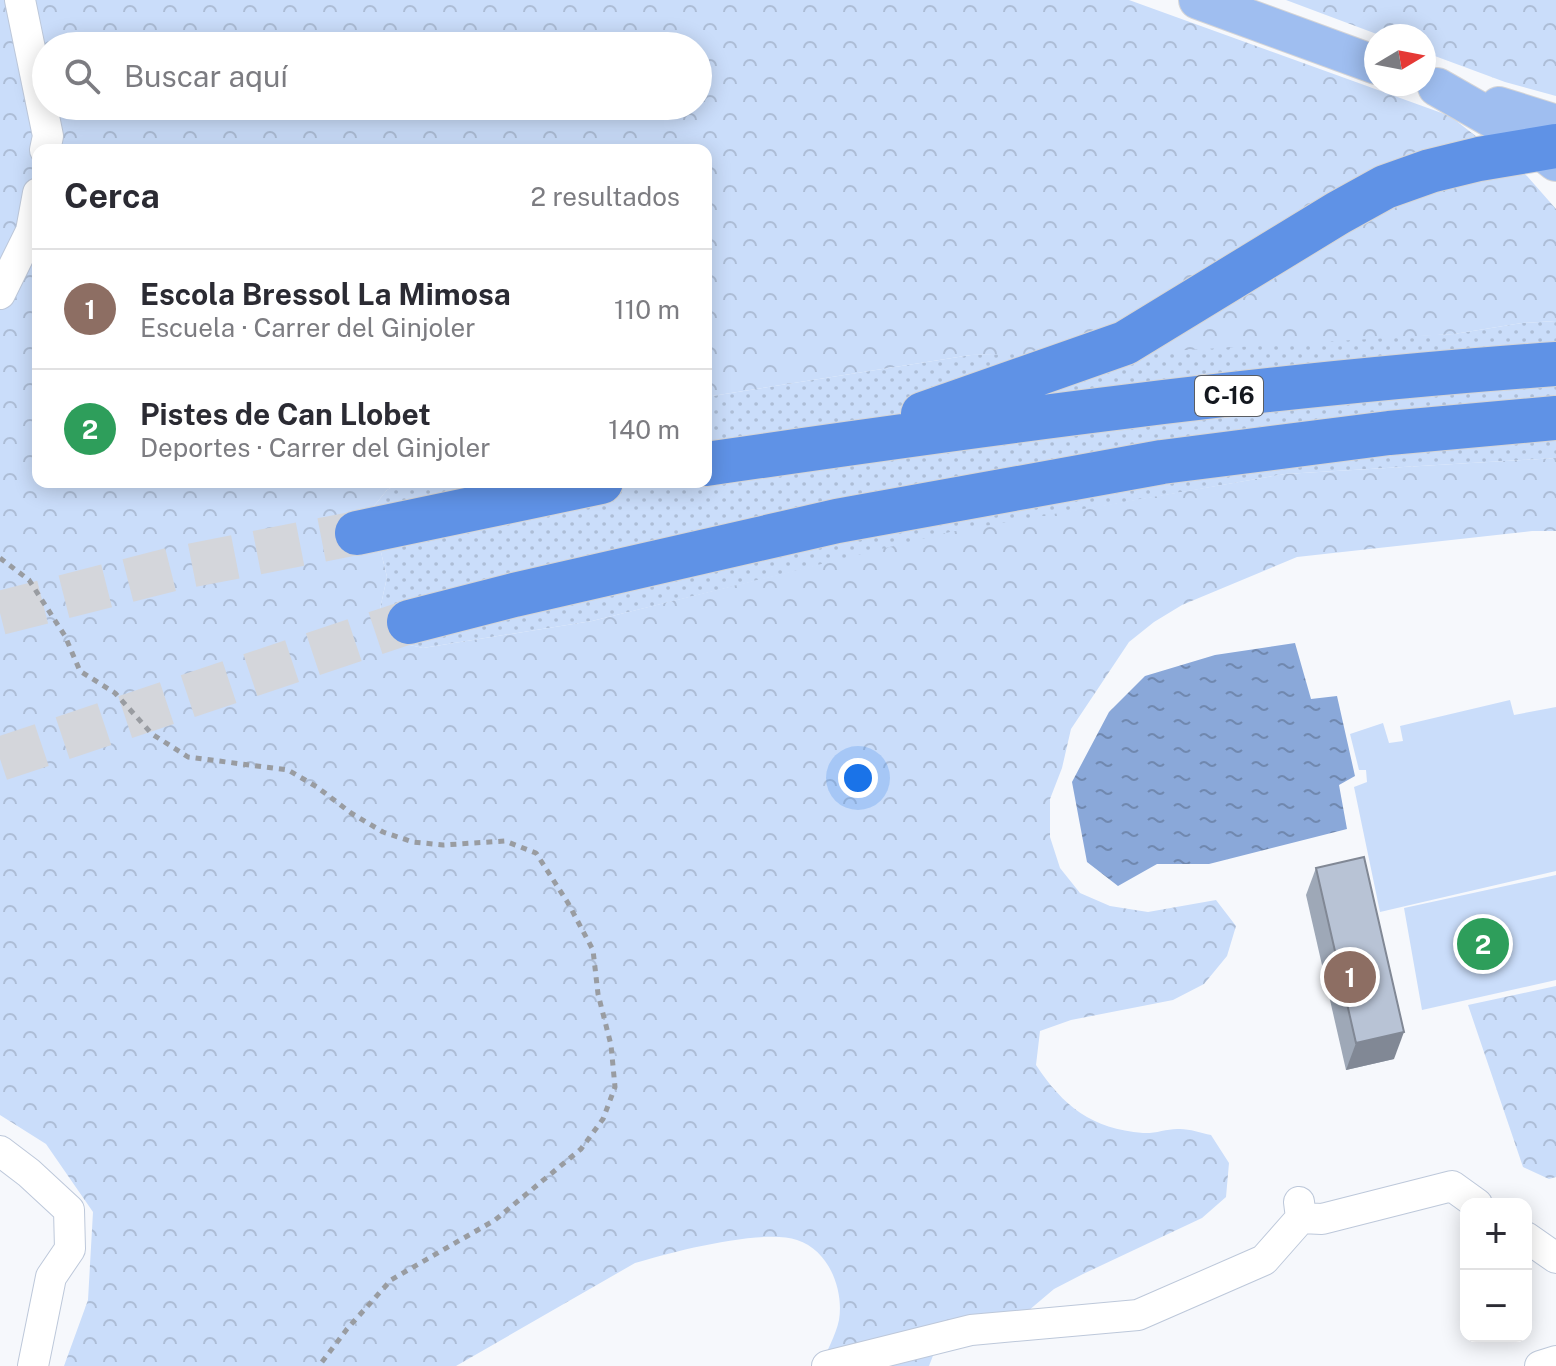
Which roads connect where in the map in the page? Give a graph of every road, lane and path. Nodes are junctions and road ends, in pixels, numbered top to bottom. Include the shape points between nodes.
1 (20, 0) edge
2 (1198, 0) edge
3 (32, 58) edge
4 (1364, 61) edge
5 (1436, 87) edge
6 (45, 120) edge
7 (46, 144) edge
8 (1552, 145) edge
9 (32, 226) edge
10 (0, 294) edge
11 (1556, 364) edge
12 (1556, 418) edge
13 (1556, 432) edge
14 (1389, 433) junction
15 (797, 450) junction
16 (712, 463) edge
17 (572, 488) edge
18 (357, 533) tunnel mouth
19 (0, 558) edge
20 (409, 622) tunnel mouth
21 (0, 1151) edge
22 (1469, 1198) edge
23 (1532, 1241) edge
24 (1556, 1258) edge
25 (1556, 1361) edge
26 (33, 1366) edge
27 (319, 1366) edge
28 (827, 1366) edge
29 (1540, 1366) edge

1 - 3 street
2 - 4 main road
5 - 8 main road
6 - 7 street
8 - 15 highway via 1442,168 1385,187 1125,343 976,398
9 - 10 street
11 - 15 highway, C-16 via 1264,392
12 - 14 highway, C-16
13 - 14 highway
14 - 20 highway, C-16 via 1162,462 837,521
15 - 16 highway, C-16
17 - 18 highway
19 - 27 path via 29,580 65,636 80,671 115,693 164,742 188,757 288,770 372,826 413,842 505,841 536,853 593,950 615,1087 603,1119 581,1149 495,1220 391,1280
21 - 26 street via 69,1210 70,1249 51,1277
22 - 28 street via 1452,1186 1322,1219 1300,1210 1264,1260 1138,1315 971,1330
23 - 24 street
25 - 29 street

